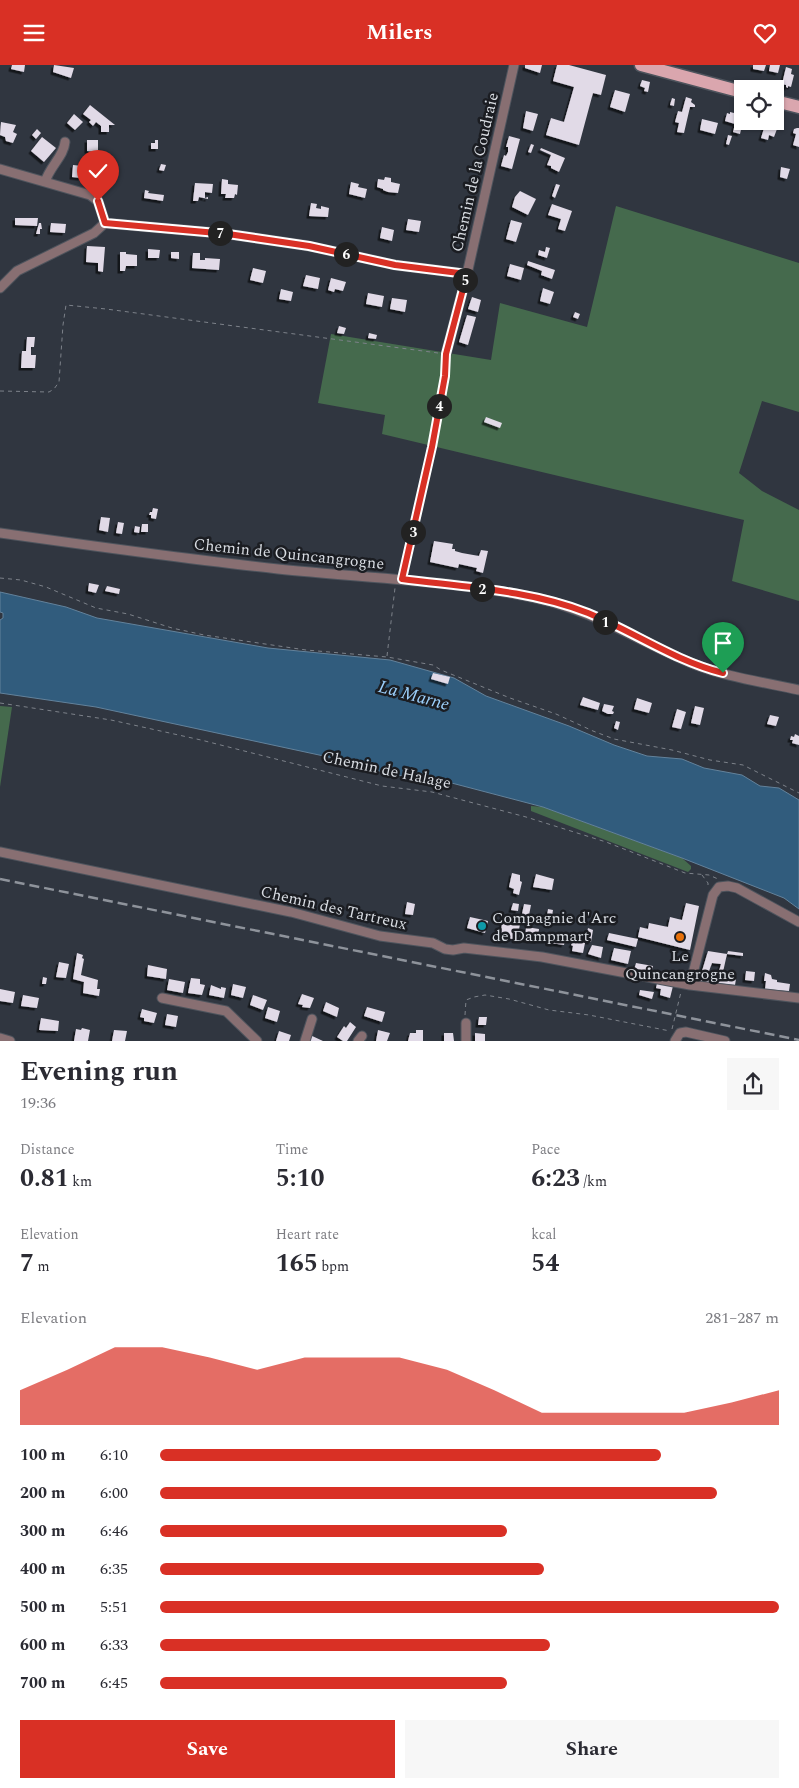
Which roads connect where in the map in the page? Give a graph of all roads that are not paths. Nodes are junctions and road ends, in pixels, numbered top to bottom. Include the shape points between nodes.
1 (514, 65) edge
2 (642, 65) edge
3 (734, 90) edge
4 (784, 103) edge
5 (799, 107) edge
6 (65, 142) dead end
7 (0, 169) edge
8 (45, 182) junction
9 (105, 223) junction
10 (467, 274) junction
11 (0, 288) edge
12 (446, 354) road end
13 (0, 533) edge
14 (799, 690) edge
15 (0, 852) edge
16 (799, 922) edge
17 (690, 985) junction
18 (162, 998) dead end
19 (799, 999) edge
20 (312, 1019) dead end
21 (466, 1023) road end
22 (674, 1037) edge
23 (0, 1038) edge
24 (10, 1041) edge
25 (257, 1041) edge
26 (305, 1041) edge
27 (466, 1041) edge
28 (725, 1041) edge

1 - 10 street, Chemin de la Coudraie
2 - 3 main road
4 - 5 main road
6 - 8 street via 65,150 50,168
7 - 8 street
8 - 9 street via 90,195 98,201
9 - 10 street via 228,234 309,246 395,265
9 - 11 street via 94,233 17,271
10 - 12 street, Chemin de la Coudraie
13 - 14 street, Chemin de Quincangrogne via 128,552 399,579 538,598 590,614 692,663 733,676
15 - 17 street, Chemin des Tartreux via 292,912 380,936 433,943 453,951 464,948 542,957
16 - 17 street via 737,888 723,887 712,895
17 - 19 street, Chemin des Tartreux
18 - 25 street via 226,1011
20 - 26 street
21 - 27 street
22 - 28 street via 686,1032
23 - 24 street

